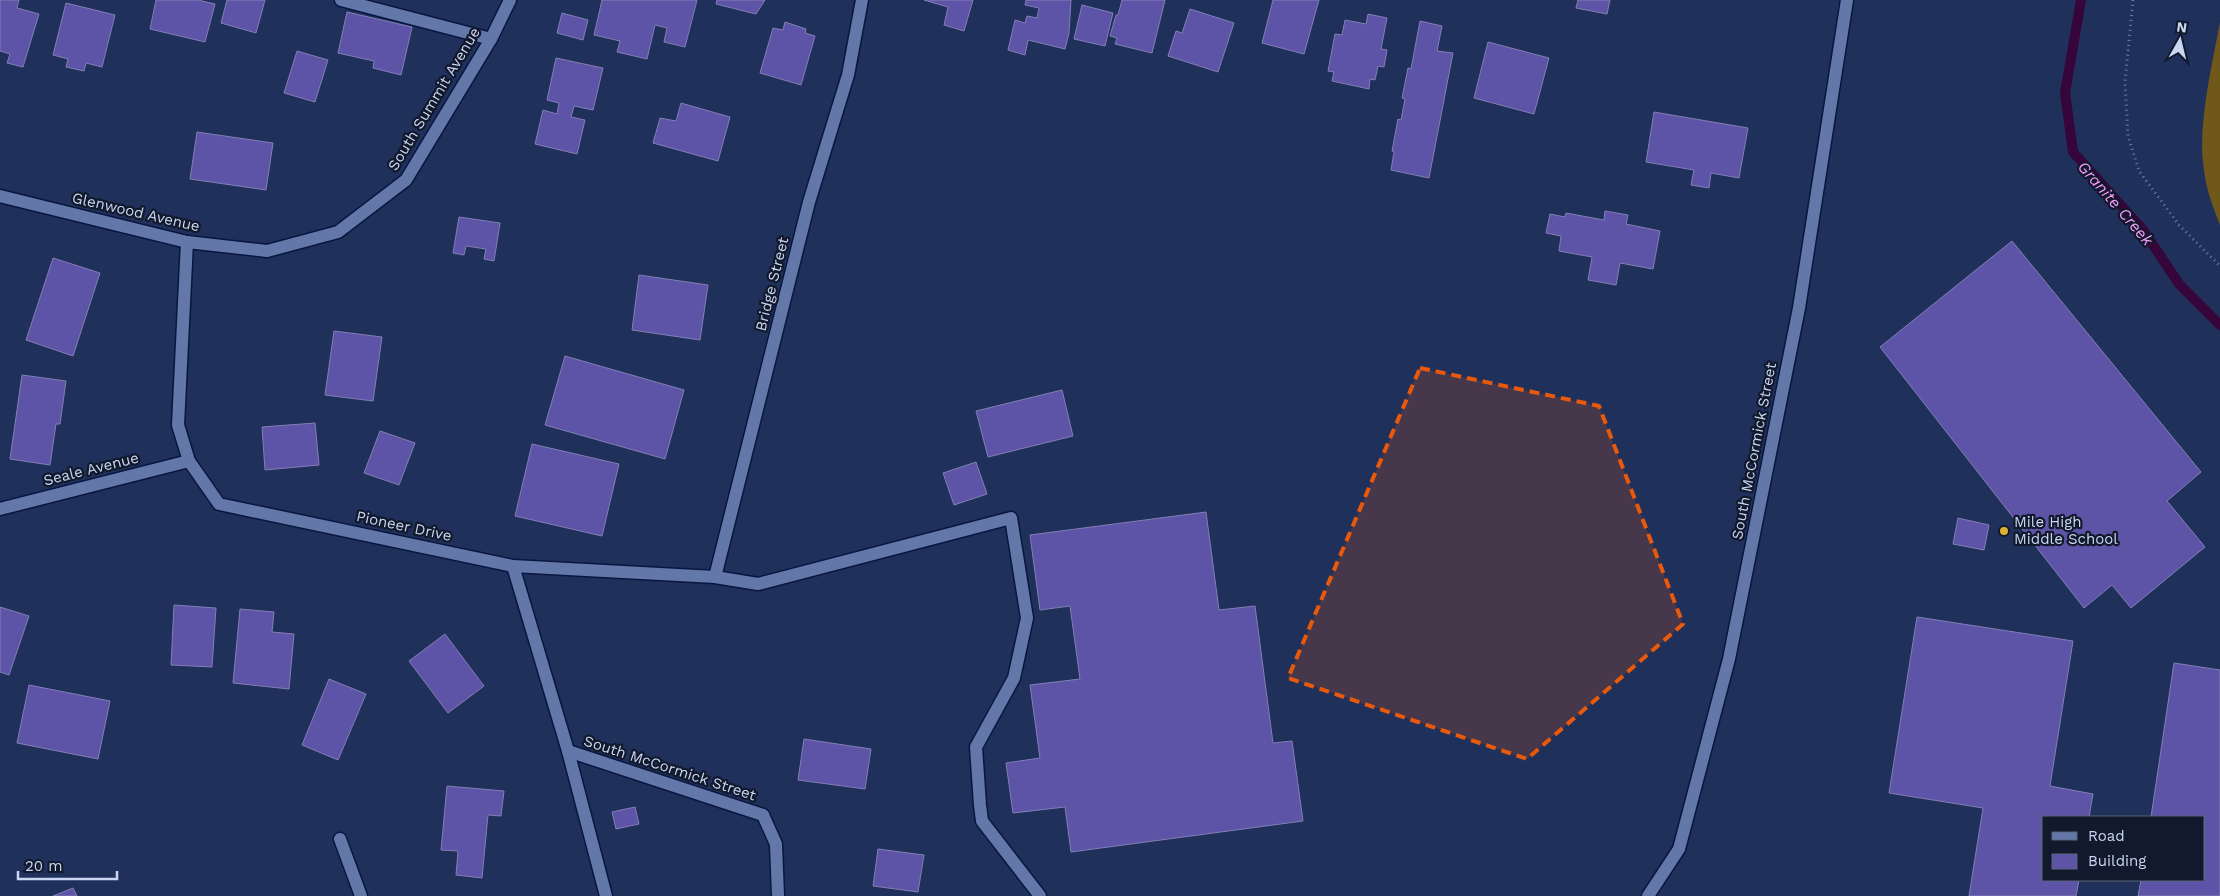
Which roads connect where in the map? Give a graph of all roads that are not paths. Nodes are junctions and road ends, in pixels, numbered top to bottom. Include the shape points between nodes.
1 (341, 0) edge
2 (510, 0) edge
3 (862, 0) edge
4 (1847, 0) edge
5 (491, 39) junction
6 (0, 196) edge
7 (187, 242) junction
8 (267, 252) joint
9 (189, 461) junction
10 (0, 509) edge
11 (513, 566) junction
12 (715, 577) junction
13 (568, 751) junction
14 (340, 839) dead end
15 (361, 896) edge
16 (606, 896) edge
17 (778, 896) edge
18 (1040, 896) edge
19 (1648, 896) edge

1 - 5 street
2 - 5 street, South Summit Avenue
3 - 12 street, Bridge Street via 848,75 809,202
4 - 19 street, South McCormick Street via 1799,308 1729,660 1679,849
5 - 8 street, South Summit Avenue via 406,180 338,232
6 - 7 street, Glenwood Avenue
7 - 8 street, Glenwood Avenue
7 - 9 street, Pioneer Drive via 178,425
9 - 10 street, Seale Avenue
9 - 11 street, Pioneer Drive via 219,504
11 - 12 street, Pioneer Drive
11 - 13 street
12 - 18 street, Pioneer Drive via 758,584 1011,518 1027,618 1014,678 976,747 982,821
13 - 16 street
13 - 17 street, South McCormick Street via 763,815 776,844
14 - 15 street

